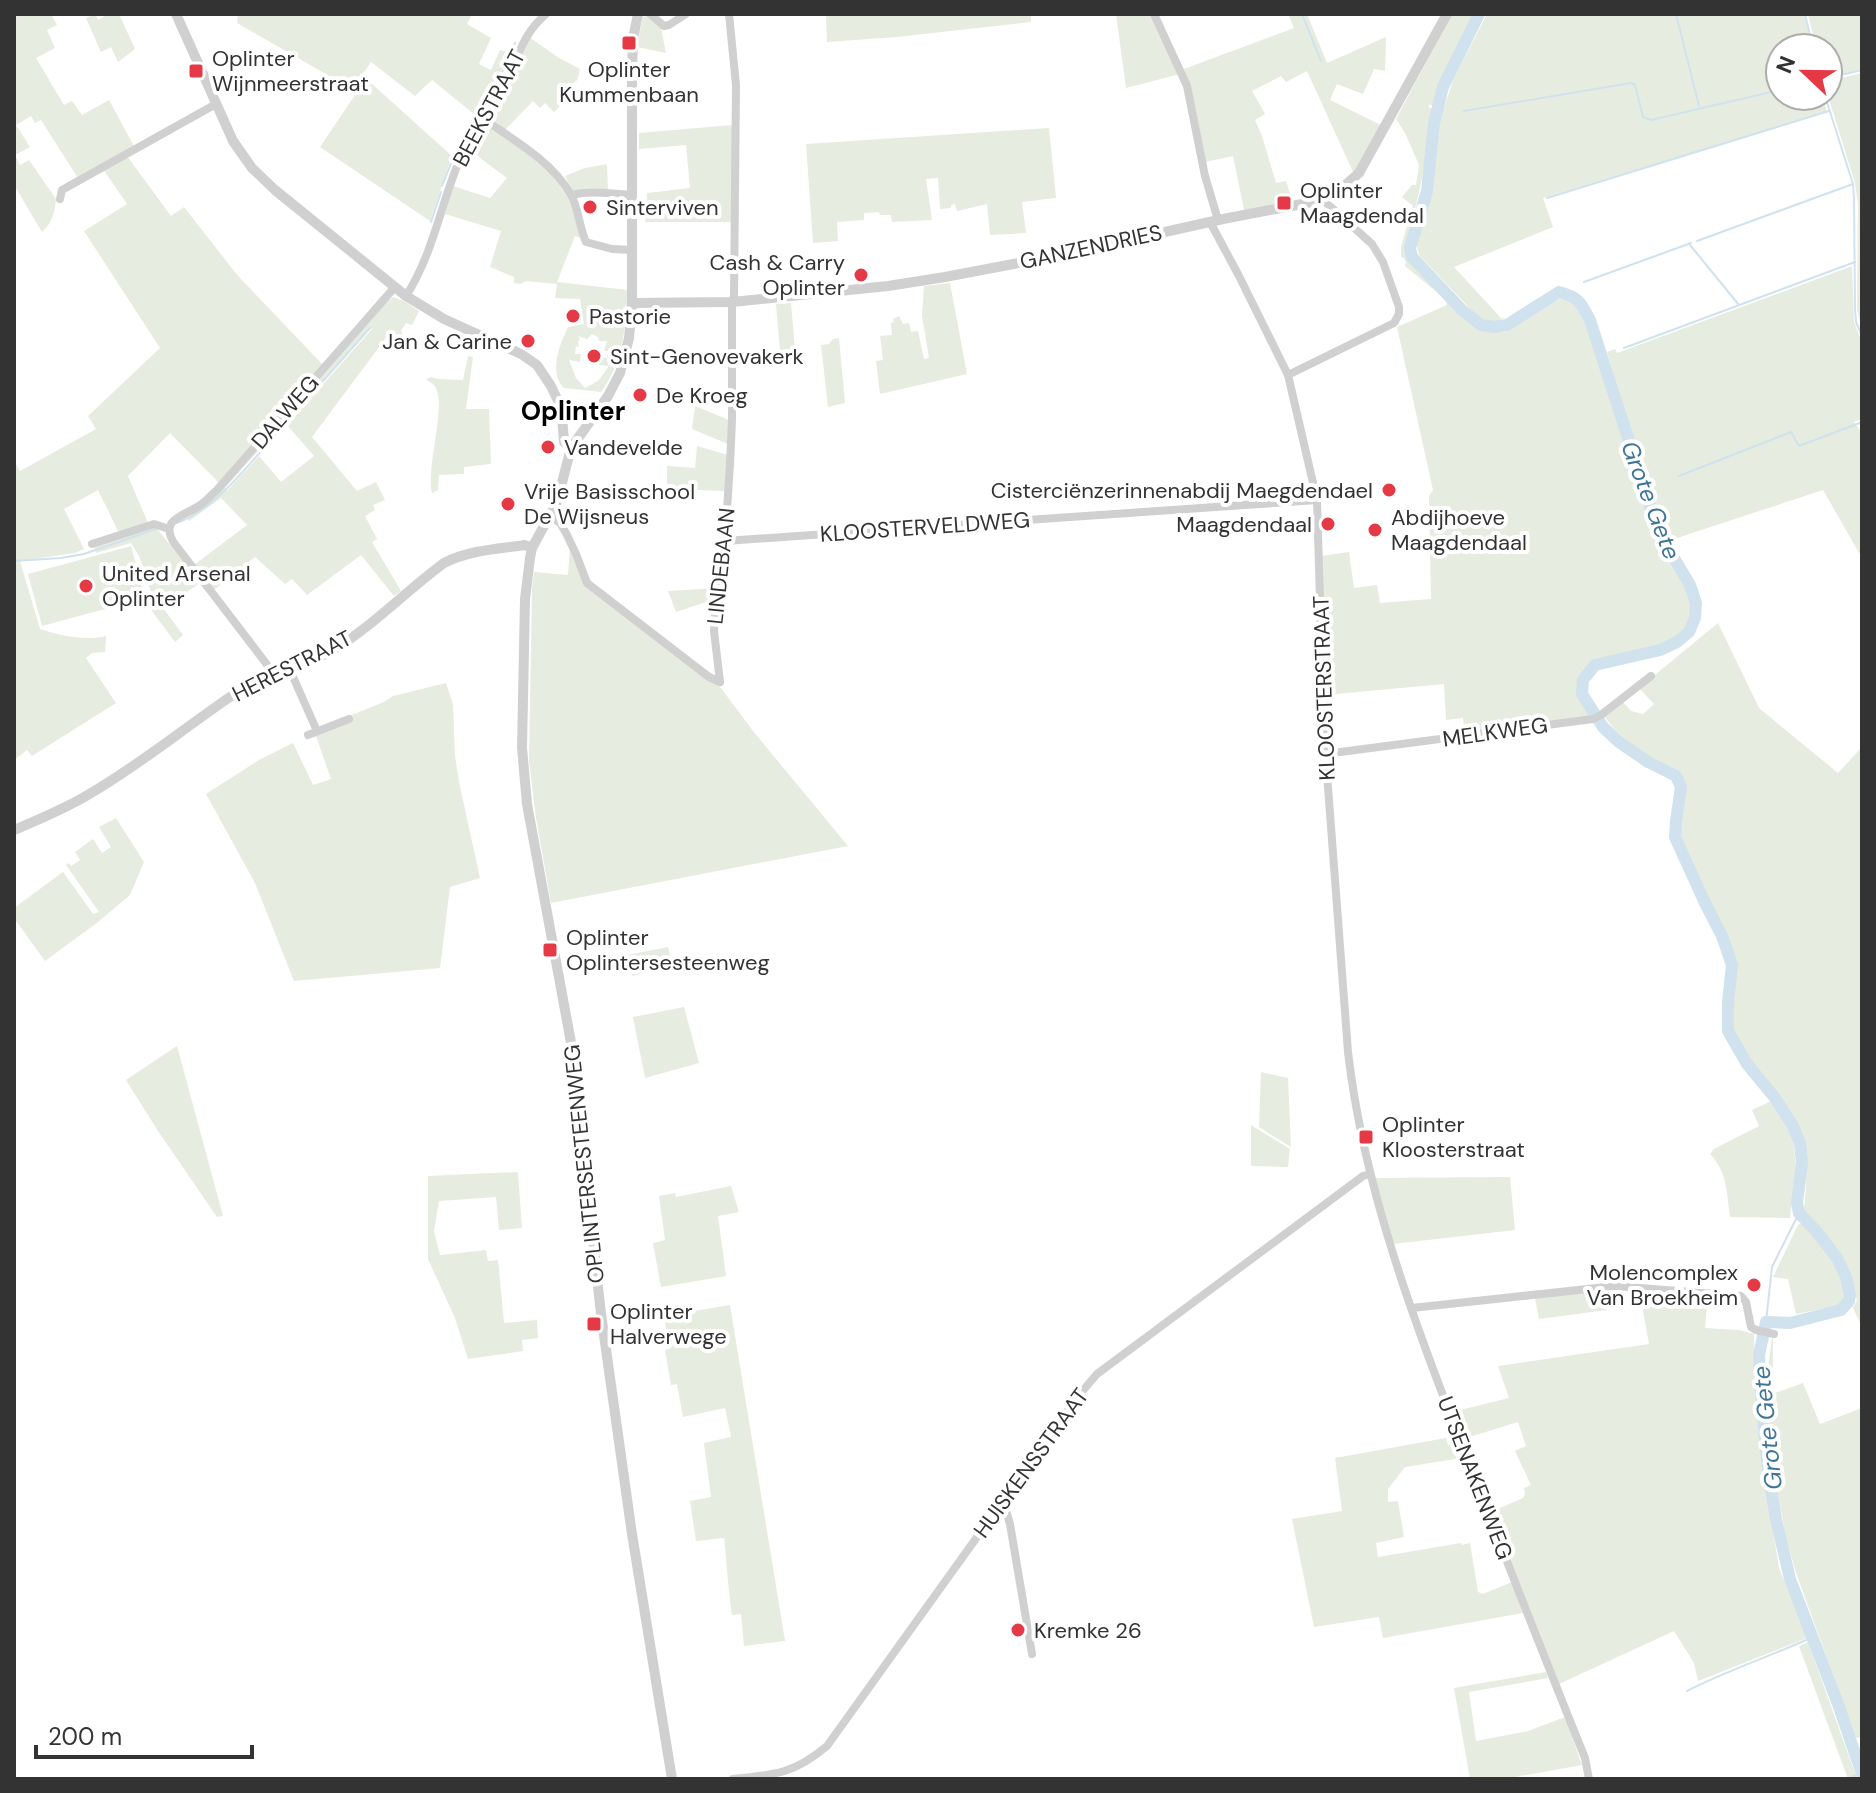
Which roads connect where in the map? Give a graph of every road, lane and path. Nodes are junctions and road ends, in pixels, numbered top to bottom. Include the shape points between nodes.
1 (176, 14) edge
2 (546, 14) edge
3 (638, 14) edge
4 (650, 14) edge
5 (686, 14) edge
6 (729, 14) edge
7 (1154, 14) edge
8 (1447, 14) edge
9 (216, 104) junction
10 (482, 118) junction
11 (571, 195) junction
12 (633, 195) junction
13 (60, 199) dead end
14 (1323, 200) junction
15 (1214, 221) junction
16 (632, 250) junction
17 (394, 288) junction
18 (406, 296) junction
19 (732, 302) junction
20 (632, 303) junction
21 (1288, 375) junction
22 (571, 448) junction
23 (1317, 500) junction
24 (550, 516) junction
25 (169, 529) junction
26 (725, 541) junction
27 (92, 544) dead end
28 (532, 548) junction
29 (290, 670) junction
30 (275, 675) junction
31 (1651, 676) dead end
32 (349, 719) dead end
33 (317, 731) junction
34 (308, 735) dead end
35 (1325, 754) junction
36 (14, 830) edge
37 (1370, 1174) junction
38 (1412, 1308) junction
39 (1774, 1334) dead end
40 (1003, 1501) junction
41 (1032, 1654) dead end
42 (672, 1779) edge
43 (733, 1779) edge
44 (1589, 1779) edge

1 - 9 street
2 - 10 street, BEEKSTRAAT via 524,39 506,83
3 - 12 street via 632,72
4 - 5 street via 664,26
6 - 19 street, LINDEBAAN via 736,85
7 - 15 street, KLOOSTERSTRAAT via 1187,86
8 - 14 street, GANZENDRIES via 1359,173
9 - 13 street via 62,190
9 - 17 street via 233,141 263,179
10 - 11 street via 545,164
10 - 18 street, BEEKSTRAAT
11 - 12 street
11 - 16 street via 586,242
12 - 16 street
14 - 15 street, GANZENDRIES
14 - 21 street via 1372,244 1399,314 1394,323
15 - 19 street, GANZENDRIES via 945,277
15 - 21 street, KLOOSTERSTRAAT
16 - 20 street
17 - 18 street
17 - 25 street, DALWEG via 217,490 176,518
18 - 22 street via 529,358 551,386 564,442
19 - 20 street, GANZENDRIES
19 - 26 street, LINDEBAAN
20 - 22 street via 620,373
21 - 23 street, KLOOSTERSTRAAT
22 - 24 street
23 - 26 street, KLOOSTERVELDWEG
23 - 35 street, KLOOSTERSTRAAT
24 - 26 street, LINDEBAAN via 566,533 587,583 720,682 714,631
24 - 28 street
25 - 27 street via 154,524
25 - 30 street via 174,543
28 - 29 street, HERESTRAAT via 457,557 347,640
28 - 42 street, OPLINTERSESTEENWEG via 525,613 523,774 572,1048 601,1314
29 - 30 street, HERESTRAAT
29 - 33 street
30 - 36 street, HERESTRAAT via 229,697 92,793
31 - 35 street, MELKWEG via 1597,717
32 - 33 street
33 - 34 street
35 - 37 street, KLOOSTERSTRAAT via 1349,1065
37 - 38 street, UTSENAKENWEG
37 - 40 street, HUISKENSSTRAAT via 1097,1374
38 - 39 street via 1628,1286 1741,1296 1751,1326
38 - 44 street, UTSENAKENWEG
40 - 41 street
40 - 43 street, HUISKENSSTRAAT via 827,1746 795,1769

